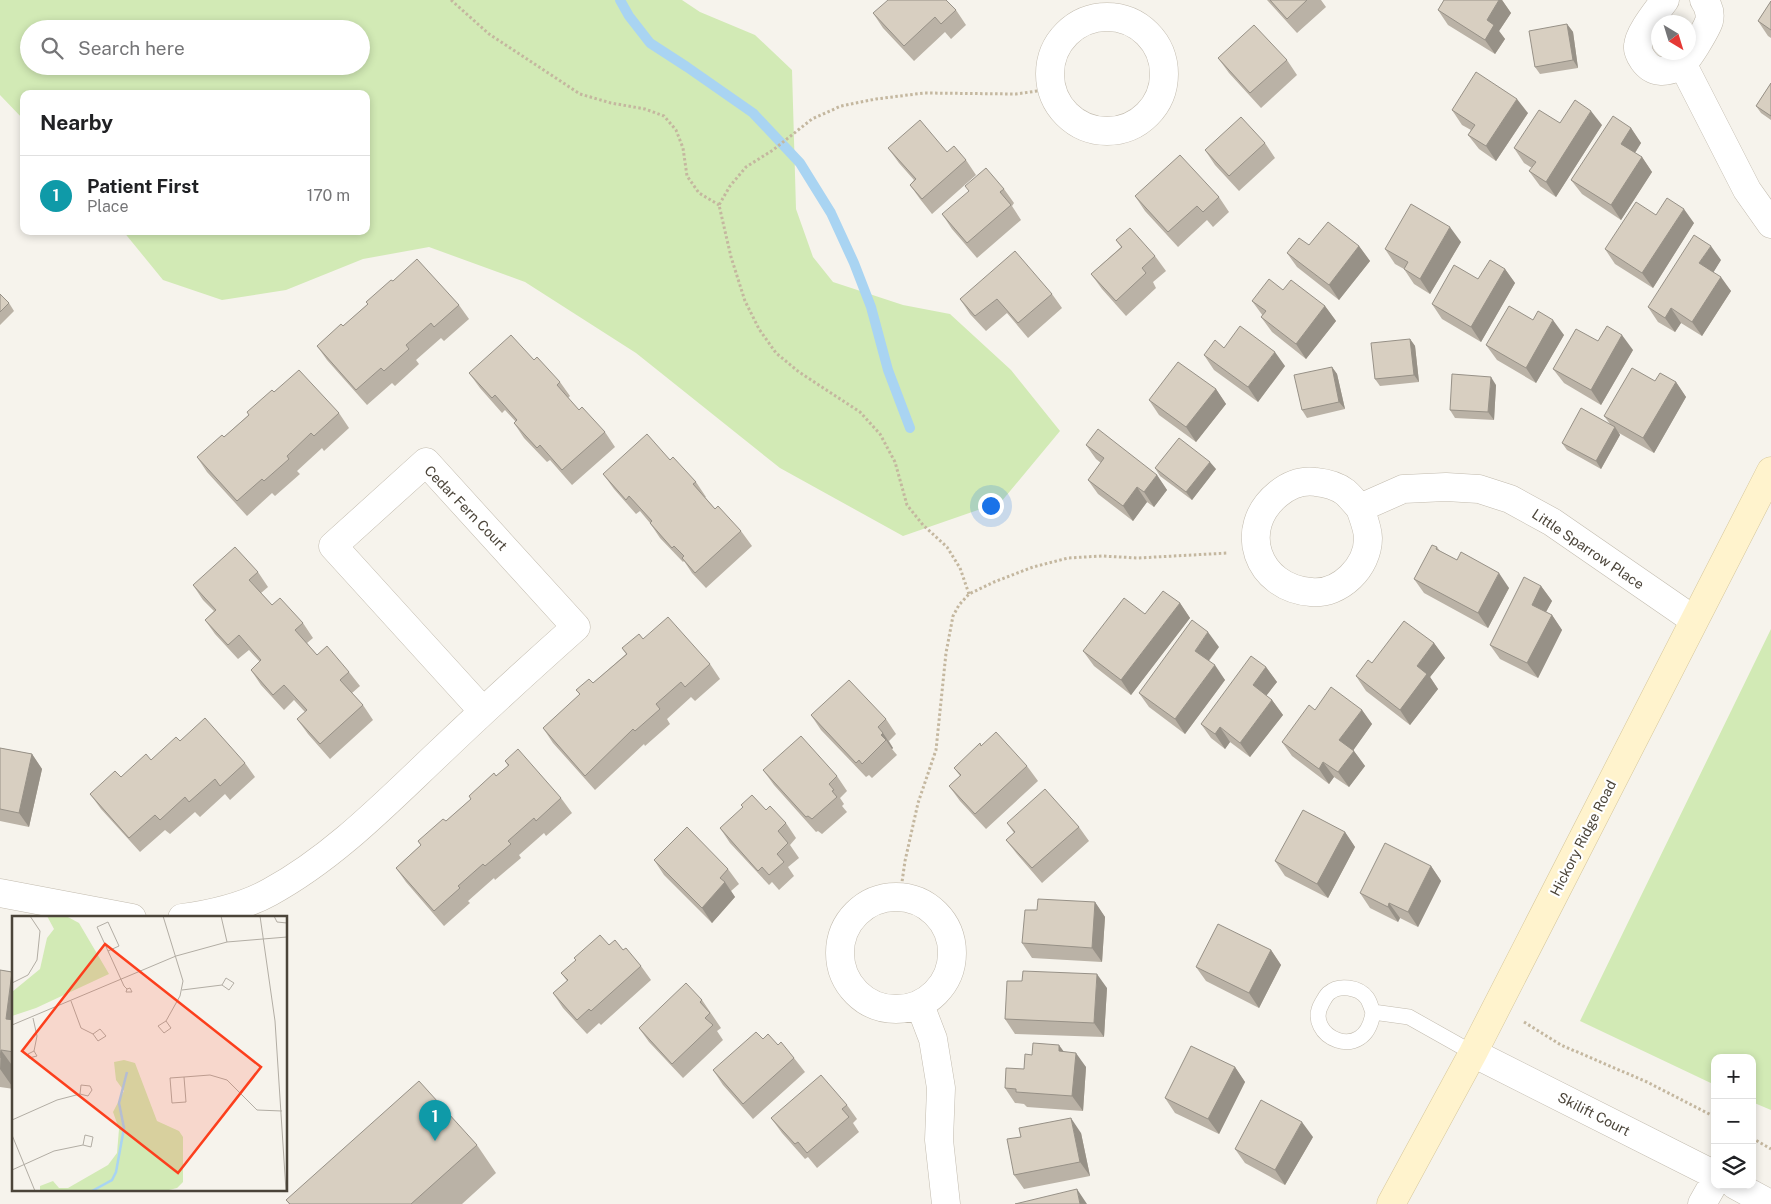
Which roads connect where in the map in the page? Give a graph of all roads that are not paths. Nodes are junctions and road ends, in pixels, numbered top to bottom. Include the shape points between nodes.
1 (1664, 0) edge
2 (1704, 0) edge
3 (1123, 9) edge
4 (1683, 66) junction
5 (1771, 224) edge
6 (1771, 471) edge
7 (1360, 508) junction
8 (1694, 620) junction
9 (483, 711) junction
10 (0, 893) edge
11 (114, 916) edge
12 (199, 916) edge
13 (920, 1004) junction
14 (1373, 1012) dead end
15 (1473, 1053) junction
16 (1711, 1173) edge
17 (1711, 1188) edge
18 (1742, 1189) edge
19 (946, 1204) edge
20 (1391, 1204) edge
21 (1702, 1204) edge
22 (1770, 1204) edge

1 - 4 street via 1642,34 1638,46 1640,57 1654,70 1665,72
2 - 4 street via 1710,8 1709,23
3 - 3 street via 1158,48 1164,66 1163,87 1152,110 1137,122 1116,130 1096,130 1074,121 1059,107 1051,90 1049,67 1056,47 1067,32 1082,21
4 - 5 street via 1747,190
6 - 8 street, Hickory Ridge Road
7 - 7 street via 1368,538 1363,558 1353,574 1339,586 1318,593 1298,591 1278,582 1263,566 1257,548 1257,526 1267,503 1287,487 1308,481 1326,483 1344,491
7 - 8 street, Little Sparrow Place via 1403,489 1479,489 1510,499 1552,522
8 - 15 street, Hickory Ridge Road
9 - 9 street, Cedar Fern Court via 333,546 426,462 576,627
9 - 12 street, Cedar Fern Court via 350,837 310,868 268,893 234,907
10 - 11 street
13 - 13 street via 894,1010 874,1006 857,994 845,978 840,960 842,936 864,906 883,898 900,896 920,901 938,913 946,926 953,946 951,969 942,986
13 - 19 street via 933,1039 942,1088 939,1140
14 - 15 lane via 1409,1017
15 - 16 street, Skilift Court
15 - 20 street, Hickory Ridge Road
17 - 21 street
18 - 22 street

